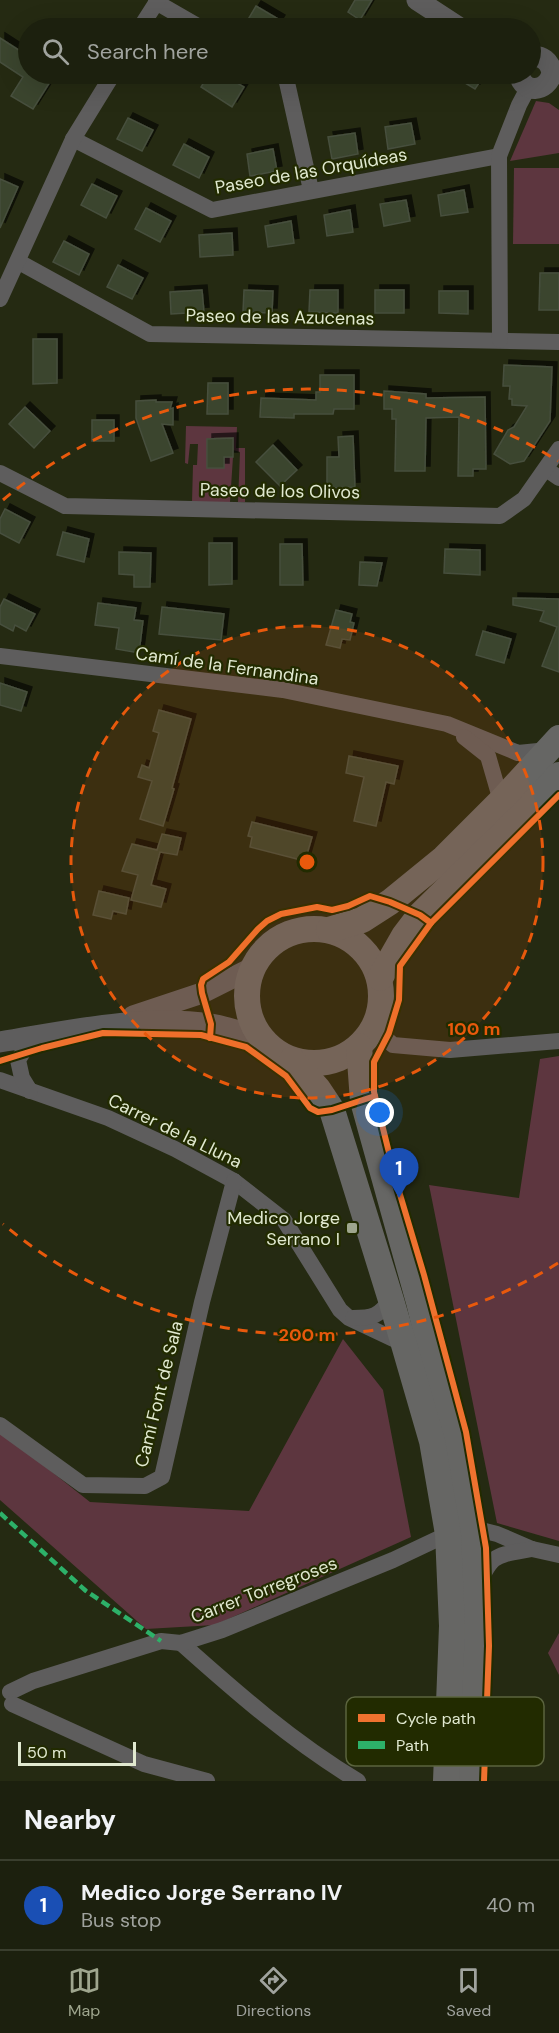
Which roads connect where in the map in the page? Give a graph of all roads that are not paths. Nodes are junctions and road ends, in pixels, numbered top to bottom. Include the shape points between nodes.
1 (417, 0) edge
2 (433, 0) edge
3 (157, 1) edge
4 (146, 18) edge
5 (185, 18) edge
6 (445, 18) edge
7 (461, 18) edge
8 (541, 57) edge
9 (543, 82) edge
10 (107, 84) edge
11 (287, 84) edge
12 (541, 84) edge
13 (73, 139) junction
14 (500, 156) junction
15 (311, 190) junction
16 (19, 262) junction
17 (0, 299) edge
18 (500, 340) junction
19 (559, 342) edge
20 (559, 449) edge
21 (0, 473) edge
22 (552, 473) edge
23 (0, 656) edge
24 (447, 724) junction
25 (554, 744) edge
26 (559, 775) edge
27 (501, 801) junction
28 (329, 930) junction
29 (252, 968) junction
30 (380, 978) junction
31 (110, 1024) junction
32 (33, 1036) junction
33 (366, 1037) junction
34 (263, 1039) junction
35 (559, 1041) edge
36 (0, 1042) edge
37 (292, 1060) junction
38 (0, 1080) edge
39 (30, 1091) junction
40 (234, 1181) junction
41 (392, 1300) junction
42 (349, 1317) junction
43 (404, 1344) junction
44 (0, 1425) edge
45 (459, 1530) junction
46 (532, 1549) junction
47 (559, 1555) edge
48 (474, 1595) junction
49 (181, 1643) junction
50 (458, 1697) edge
51 (471, 1697) edge
52 (5, 1698) edge
53 (144, 1772) edge
54 (352, 1779) edge
55 (207, 1781) edge

1 - 6 street
2 - 7 street
3 - 4 street
3 - 5 street
8 - 9 street via 548,62
10 - 13 street
11 - 15 street
12 - 14 street via 519,105
13 - 15 street, Paseo de las Orquídeas via 212,210
13 - 16 street
14 - 15 street, Paseo de las Orquídeas
14 - 18 street
16 - 17 street
16 - 18 street, Paseo de las Azucenas via 150,334
18 - 19 street, Paseo de las Azucenas
20 - 22 street, Paseo de los Olivos
21 - 22 street, Paseo de los Olivos via 65,506 501,516
23 - 24 street, Camí de la Fernandina via 284,690
24 - 25 street, Camí de la Fernandina via 518,753
24 - 27 street via 488,756
25 - 27 main road
26 - 30 main road via 420,915
27 - 28 main road via 444,858 390,902 362,920
28 - 29 main road via 299,929 263,949
28 - 30 main road via 360,949
29 - 31 street via 202,993
29 - 34 main road via 246,1002 250,1018
30 - 33 main road via 382,1002
31 - 32 street
31 - 34 street via 191,1022
32 - 36 street
32 - 39 street via 18,1060
33 - 35 street via 393,1046 450,1050
33 - 37 main road via 328,1060
33 - 45 main road via 363,1101 419,1302 463,1483
34 - 37 main road
37 - 41 main road via 332,1110
38 - 39 street, Carrer de la Lluna
39 - 40 street, Carrer de la Lluna via 108,1118
40 - 42 street, Carrer de la Lluna via 284,1220 340,1310
40 - 44 street, Camí Font de Sala via 162,1477 145,1486 83,1485
41 - 42 street via 369,1318
41 - 43 main road
42 - 43 street
43 - 45 main road
45 - 46 street via 497,1534
45 - 48 main road
45 - 49 street, Carrer Torregroses via 222,1630
45 - 50 main road via 452,1626
46 - 47 street
46 - 48 street via 497,1556 487,1565
48 - 51 main road
49 - 52 street, Carrer Torregroses via 161,1641 33,1681
49 - 54 street via 240,1697
52 - 53 street
53 - 55 street

